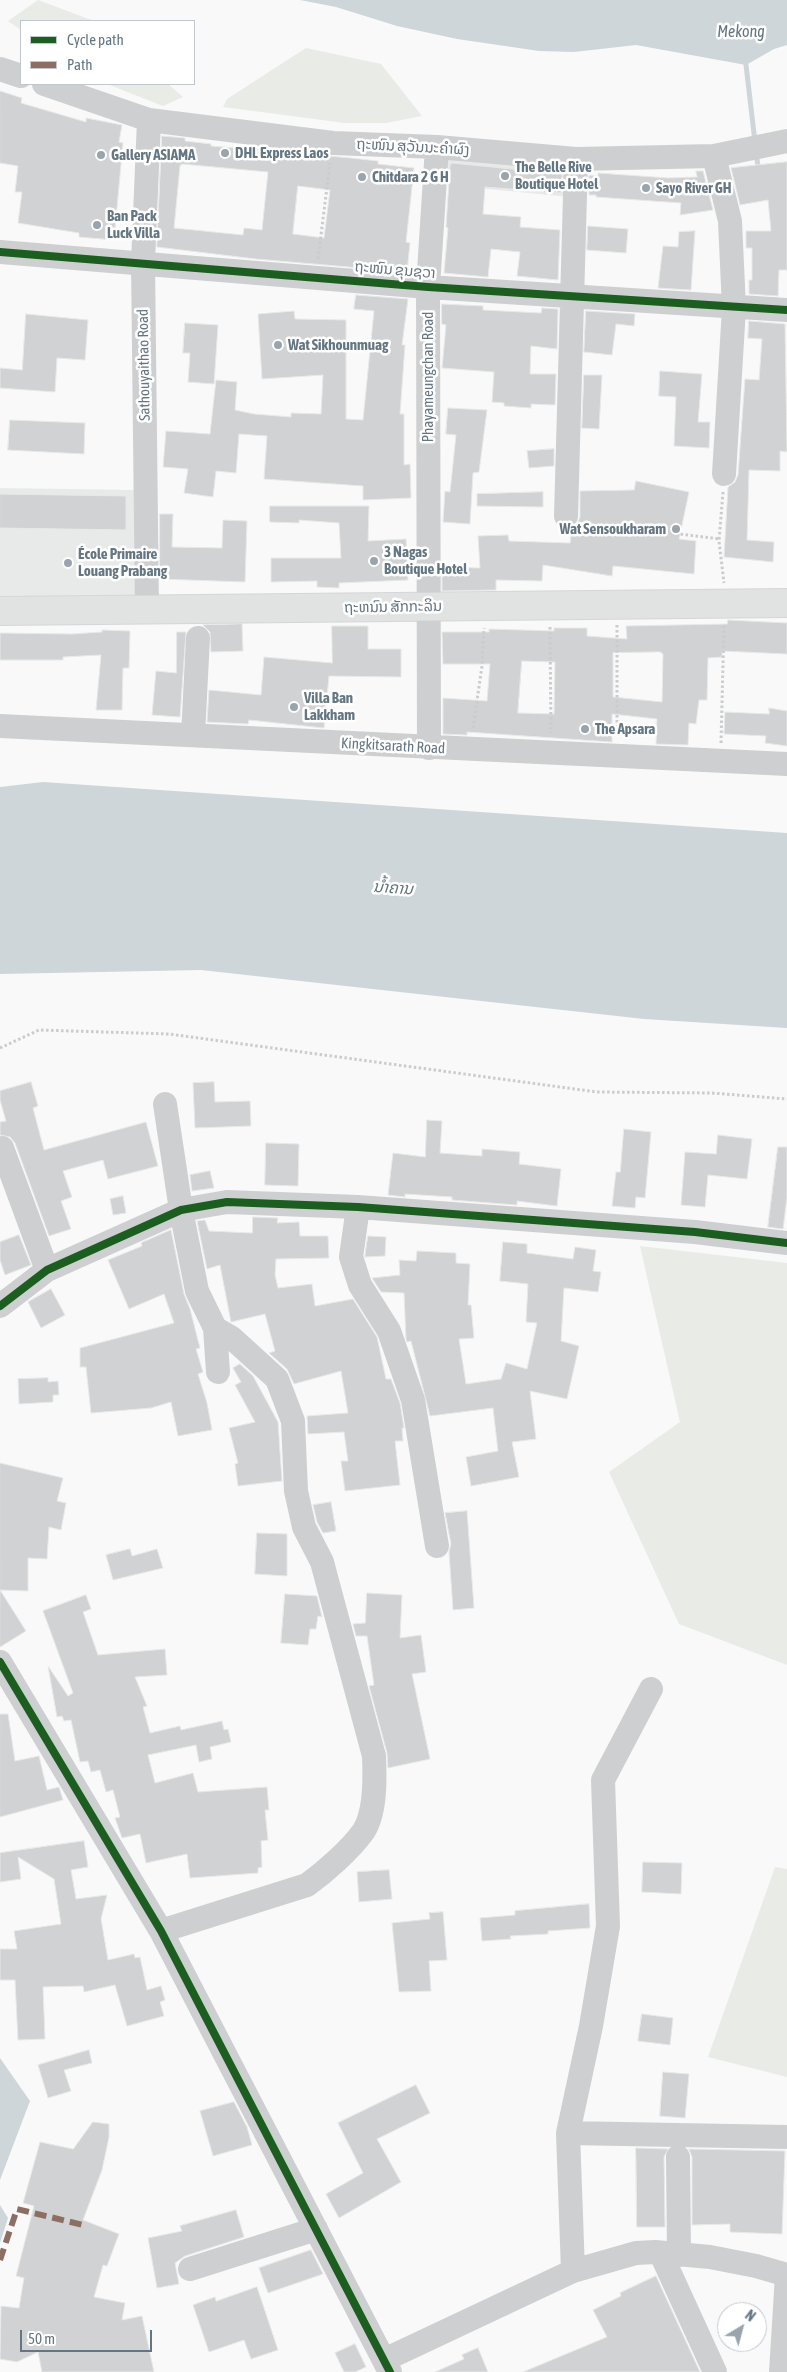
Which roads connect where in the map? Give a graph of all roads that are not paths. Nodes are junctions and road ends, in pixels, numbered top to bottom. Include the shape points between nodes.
1 (0, 69) edge
2 (20, 76) edge
3 (47, 85) edge
4 (149, 120) junction
5 (767, 145) edge
6 (437, 147) junction
7 (714, 156) junction
8 (576, 159) junction
9 (0, 252) edge
10 (143, 262) junction
11 (428, 287) junction
12 (573, 296) junction
13 (734, 308) junction
14 (787, 310) edge
15 (724, 474) road end
16 (566, 516) dead end
17 (787, 603) edge
18 (428, 607) junction
19 (147, 610) junction
20 (0, 611) edge
21 (198, 622) junction
22 (0, 726) edge
23 (193, 735) junction
24 (429, 748) junction
25 (787, 764) edge
26 (165, 1104) dead end
27 (2, 1148) dead end
28 (358, 1207) junction
29 (181, 1210) junction
30 (787, 1243) edge
31 (47, 1270) junction
32 (0, 1306) edge
33 (214, 1328) junction
34 (218, 1372) dead end
35 (437, 1546) dead end
36 (0, 1662) edge
37 (651, 1689) dead end
38 (161, 1931) junction
39 (568, 2133) junction
40 (787, 2137) edge
41 (678, 2157) dead end
42 (316, 2229) junction
43 (655, 2252) junction
44 (680, 2254) junction
45 (190, 2269) dead end
46 (573, 2271) junction
47 (388, 2366) edge
48 (715, 2372) edge
49 (781, 2372) edge

1 - 2 street
3 - 4 street, ຖະໜົນ ສຸວັນນະຄໍາຜົງ
4 - 6 street, ຖະໜົນ ສຸວັນນະຄໍາຜົງ via 332,143
4 - 10 street, Sathouyaithao Road
5 - 7 street, ຖະໜົນ ສຸວັນນະຄໍາຜົງ
6 - 8 street, ຖະໜົນ ສຸວັນນະຄໍາຜົງ
6 - 11 street, Phayameungchan Road
7 - 8 street, ຖະໜົນ ສຸວັນນະຄໍາຜົງ
7 - 13 street via 730,221
8 - 12 street
9 - 10 street, ຖະໜົນ ຂຸນຊວາ
10 - 11 street, ຖະໜົນ ຂຸນຊວາ
10 - 19 street, Sathouyaithao Road
11 - 12 street, ຖະໜົນ ຂຸນຊວາ
11 - 18 street, Phayameungchan Road
12 - 13 street, ຖະໜົນ ຂຸນຊວາ
12 - 16 street
13 - 14 street, ຖະໜົນ ຂຸນຊວາ
13 - 15 street
17 - 18 main road, ຖະຫນົນ ສັກກະລິນ
18 - 21 main road, ຖະຫນົນ ສັກກະລິນ
18 - 24 street, Phayameungchan Road
19 - 20 main road, ຖະຫນົນ ສັກກະລິນ
19 - 21 main road, ຖະຫນົນ ສັກກະລິນ
21 - 23 street
22 - 23 street, Kingkitsarath Road
23 - 24 street, Kingkitsarath Road
24 - 25 street, Kingkitsarath Road
26 - 29 street
27 - 31 street
28 - 29 street via 227,1202
28 - 30 street via 695,1232
28 - 35 street via 351,1257 360,1285 389,1331 413,1400
29 - 31 street
29 - 33 street via 197,1290
31 - 32 street
33 - 34 street
33 - 38 street via 232,1338 277,1378 293,1421 296,1491 304,1527 322,1562 374,1756 375,1785 363,1831 307,1885
36 - 38 street
37 - 39 street via 603,1780 608,1926
38 - 42 street
39 - 40 street
39 - 46 street
41 - 44 street
42 - 45 street
42 - 47 street
43 - 44 street
43 - 46 street via 636,2253
43 - 48 street via 662,2256
44 - 49 street via 756,2266 787,2275
46 - 47 street

